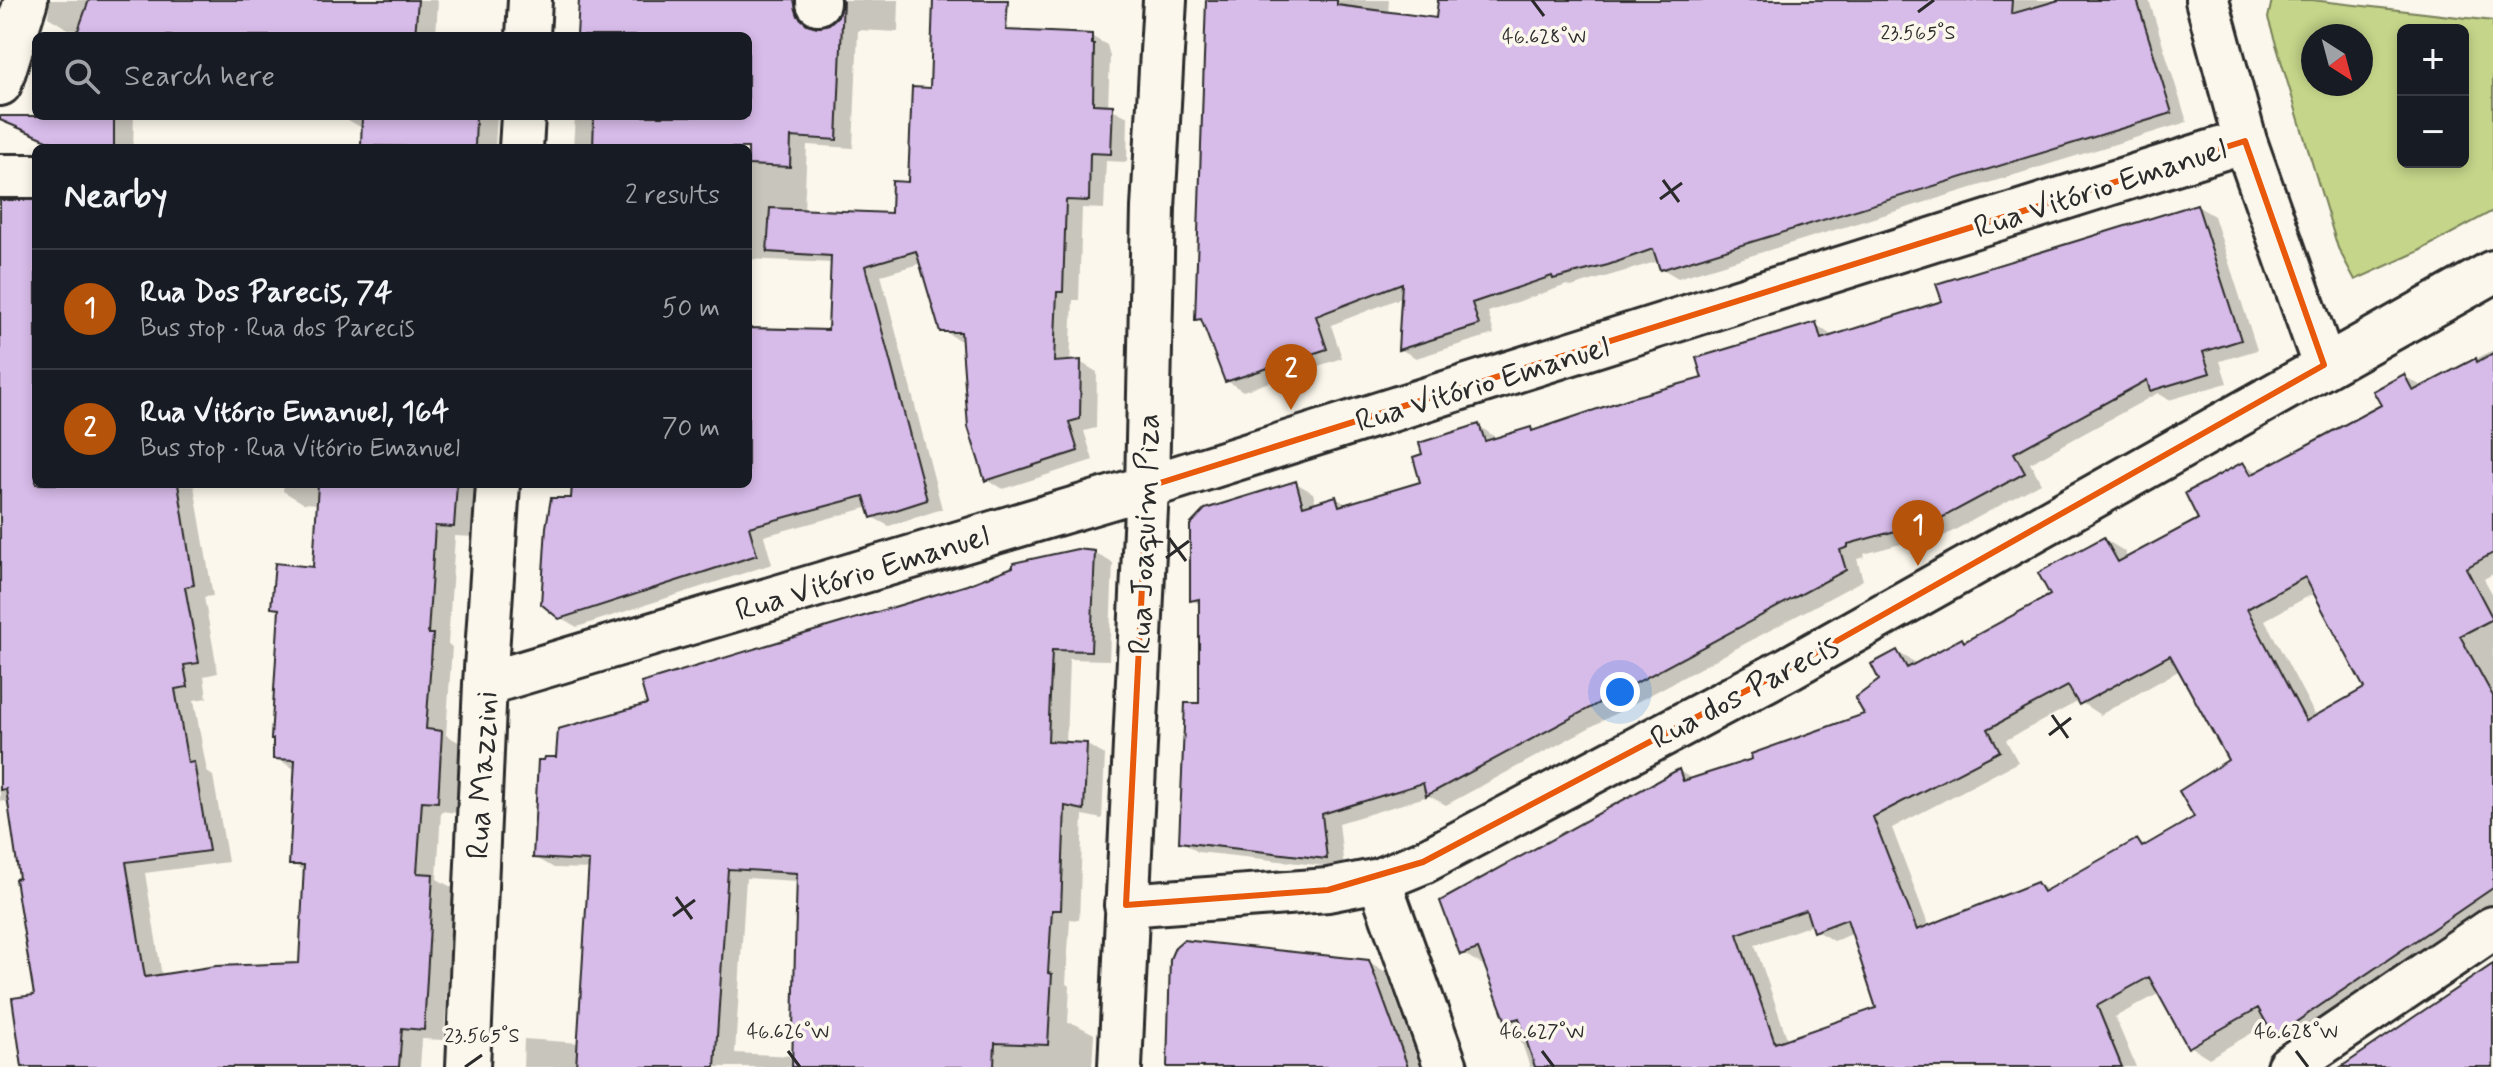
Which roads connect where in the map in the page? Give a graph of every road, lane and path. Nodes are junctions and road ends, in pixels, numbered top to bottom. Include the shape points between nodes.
1 (26, 0) edge
2 (530, 0) edge
3 (1165, 0) edge
4 (2207, 0) edge
5 (528, 32) edge
6 (0, 84) edge
7 (523, 120) edge
8 (2245, 141) junction
9 (521, 144) edge
10 (0, 176) edge
11 (32, 176) edge
12 (2493, 272) edge
13 (2324, 365) junction
14 (1147, 487) junction
15 (498, 488) edge
16 (485, 684) junction
17 (1379, 880) junction
18 (1126, 905) junction
19 (2493, 928) edge
20 (468, 1067) edge
21 (1120, 1067) edge
22 (1446, 1067) edge
23 (2288, 1067) edge

1 - 6 street
2 - 5 street
3 - 14 street, Rua Joaquim Piza via 1153,208
4 - 8 street
7 - 9 street
8 - 13 street
8 - 14 street, Rua Vitório Emanuel
10 - 11 street
12 - 13 street, Rua dos Parecis
13 - 17 street, Rua dos Parecis via 1789,668 1423,862
14 - 16 street, Rua Vitório Emanuel
14 - 18 street, Rua Joaquim Piza
15 - 16 street, Rua Mazzini
16 - 20 street, Rua Mazzini
17 - 18 street, Rua dos Parecis via 1328,890
17 - 22 street
18 - 21 street, Rua Joaquim Piza
19 - 23 street

